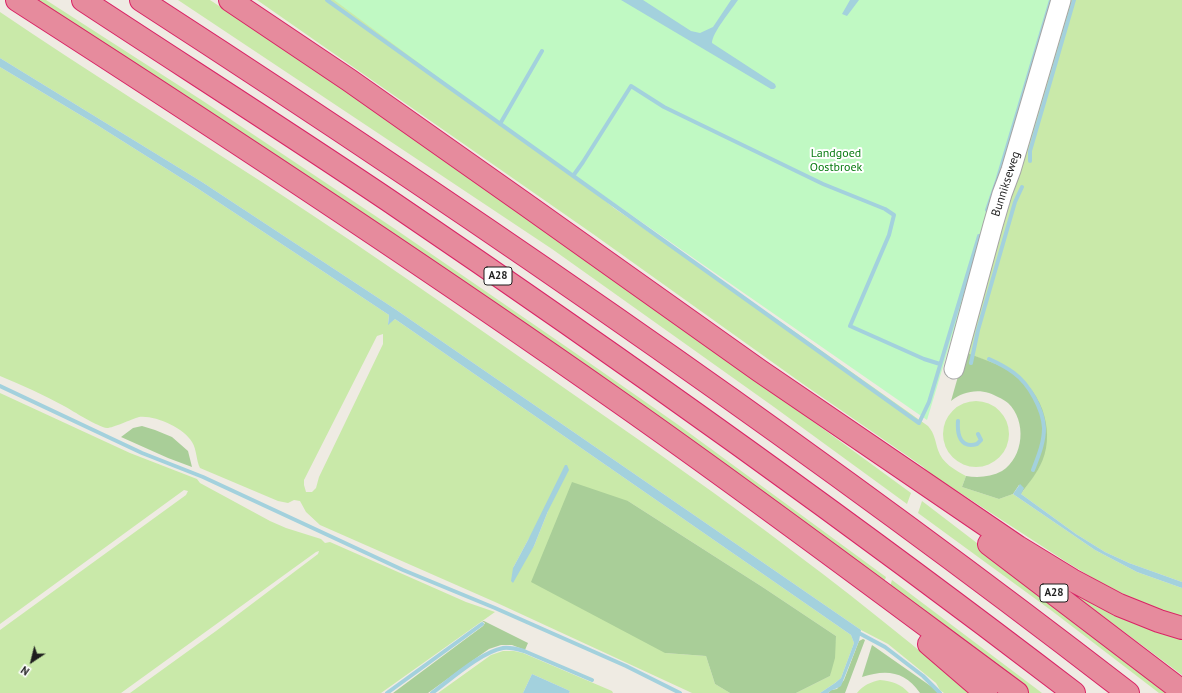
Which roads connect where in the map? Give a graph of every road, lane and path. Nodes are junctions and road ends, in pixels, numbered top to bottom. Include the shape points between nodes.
1 (17, 0) edge
2 (83, 0) edge
3 (141, 0) edge
4 (230, 0) edge
5 (1061, 0) edge
6 (954, 369) dead end
7 (760, 371) junction
8 (800, 532) junction
9 (1182, 628) edge
10 (1182, 691) edge
11 (986, 693) edge
12 (1018, 693) edge
13 (1074, 693) edge
14 (1128, 693) edge

1 - 8 highway via 450,285 624,405
2 - 13 highway, A28 via 387,200 652,383 939,590
3 - 14 highway, A28 via 408,176 659,348 938,550
4 - 7 highway, A28 via 356,85
5 - 6 street, Bunnikseweg via 1002,194
7 - 9 highway, A28 via 1018,547 1072,580 1119,605 1159,622
7 - 10 highway, A28
8 - 11 highway
8 - 12 highway

